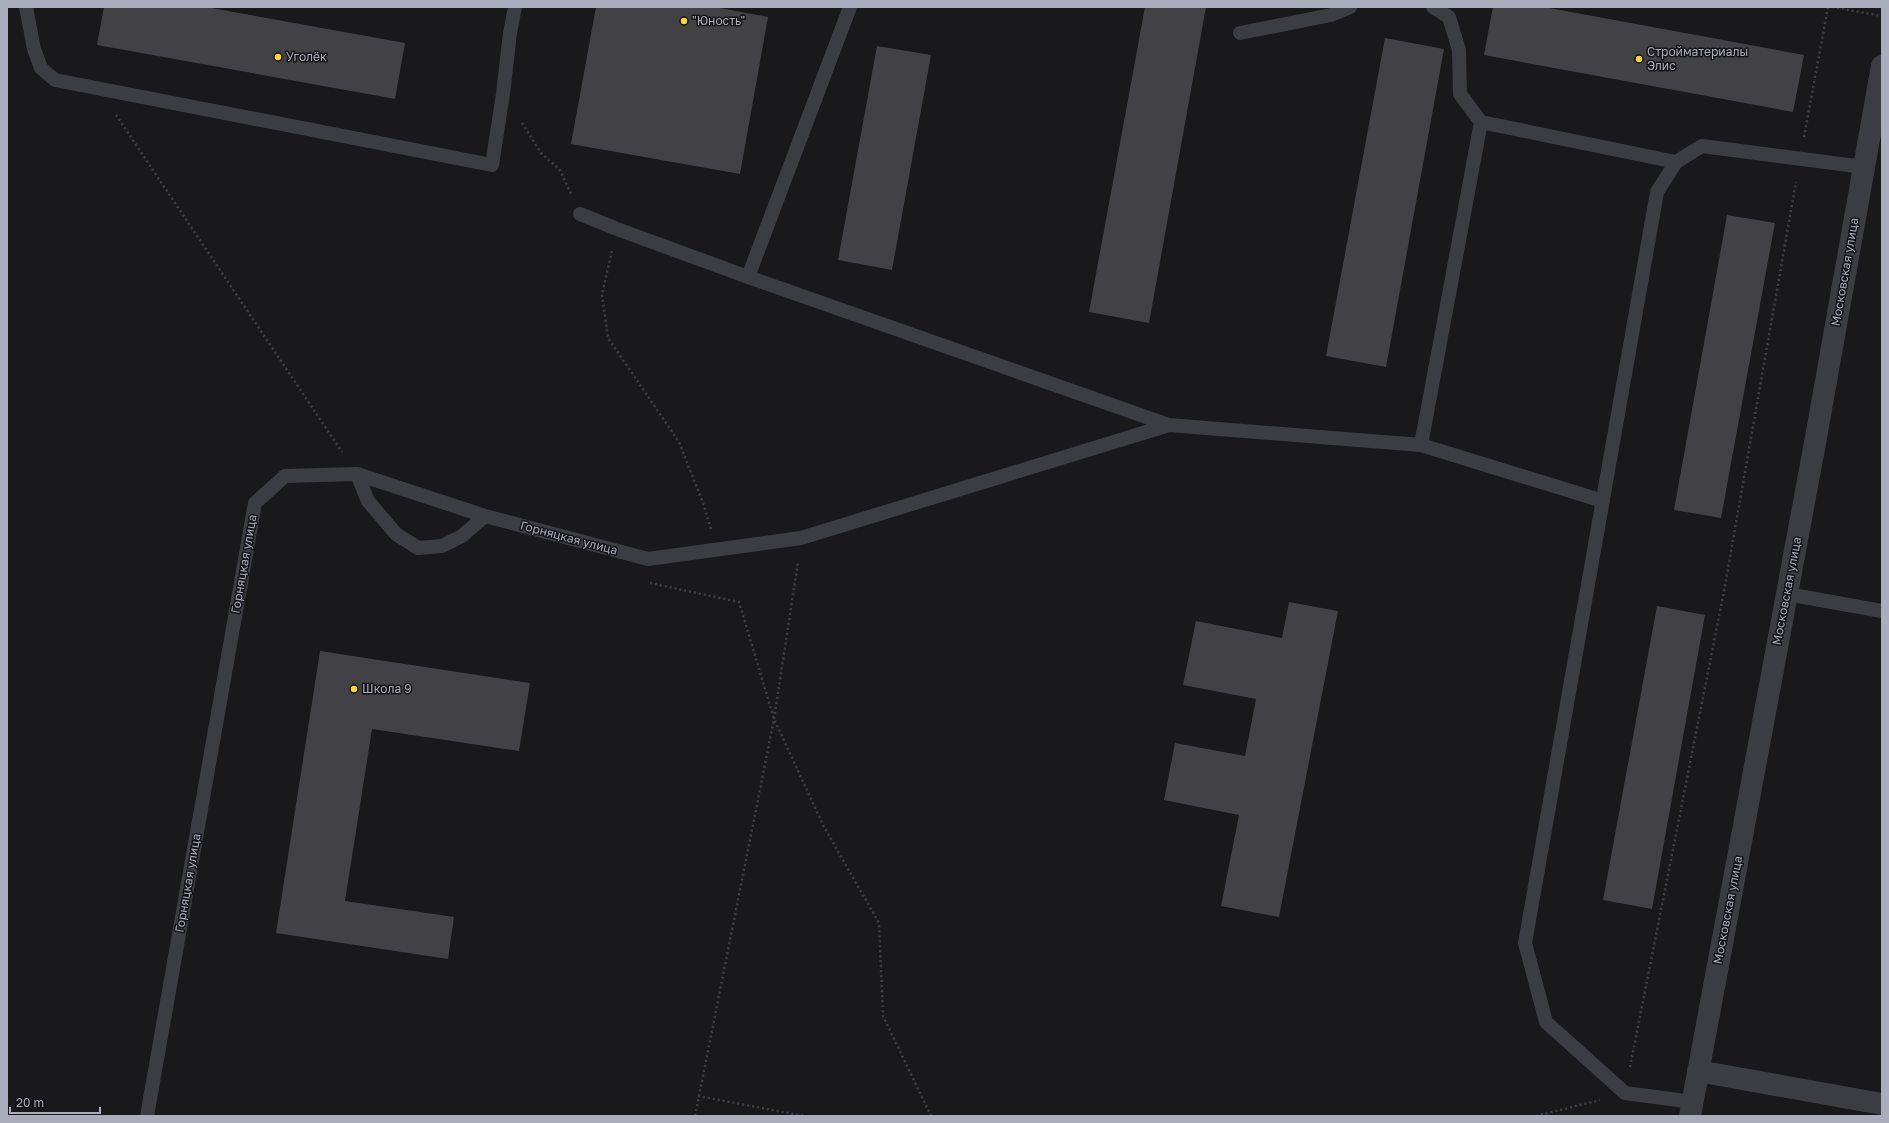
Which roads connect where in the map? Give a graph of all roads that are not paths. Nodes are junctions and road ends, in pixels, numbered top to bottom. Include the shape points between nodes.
1 (26, 7) edge
2 (516, 7) edge
3 (850, 7) edge
4 (1350, 7) edge
5 (1433, 7) edge
6 (1240, 33) dead end
7 (1882, 66) edge
8 (1480, 122) junction
9 (1676, 162) junction
10 (1864, 167) junction
11 (580, 214) road end
12 (748, 277) junction
13 (1169, 425) junction
14 (1421, 445) junction
15 (357, 474) junction
16 (1603, 501) junction
17 (485, 516) junction
18 (1787, 594) junction
19 (1882, 611) edge
20 (1698, 1071) junction
21 (1882, 1104) edge
22 (1691, 1109) edge
23 (147, 1116) edge

1 - 2 lane via 34,49 41,68 55,80 492,165 510,33
3 - 12 lane
4 - 6 lane via 1331,15
5 - 8 lane via 1449,17 1459,50 1460,94
7 - 10 street, Московская улица
8 - 9 lane
8 - 14 lane
9 - 10 lane via 1702,146
9 - 16 lane via 1657,192
10 - 18 street, Московская улица
11 - 12 lane
12 - 13 lane
13 - 14 lane
13 - 17 lane, Горняцкая улица via 802,538 648,559
14 - 16 lane
15 - 17 lane, Горняцкая улица
15 - 17 lane via 368,501 382,518 396,534 418,548 442,546 462,536
15 - 23 lane, Горняцкая улица via 285,476 255,503
16 - 22 lane via 1526,943 1546,1022 1625,1093
18 - 19 lane
18 - 20 street, Московская улица
20 - 21 street
20 - 22 street, Московская улица

